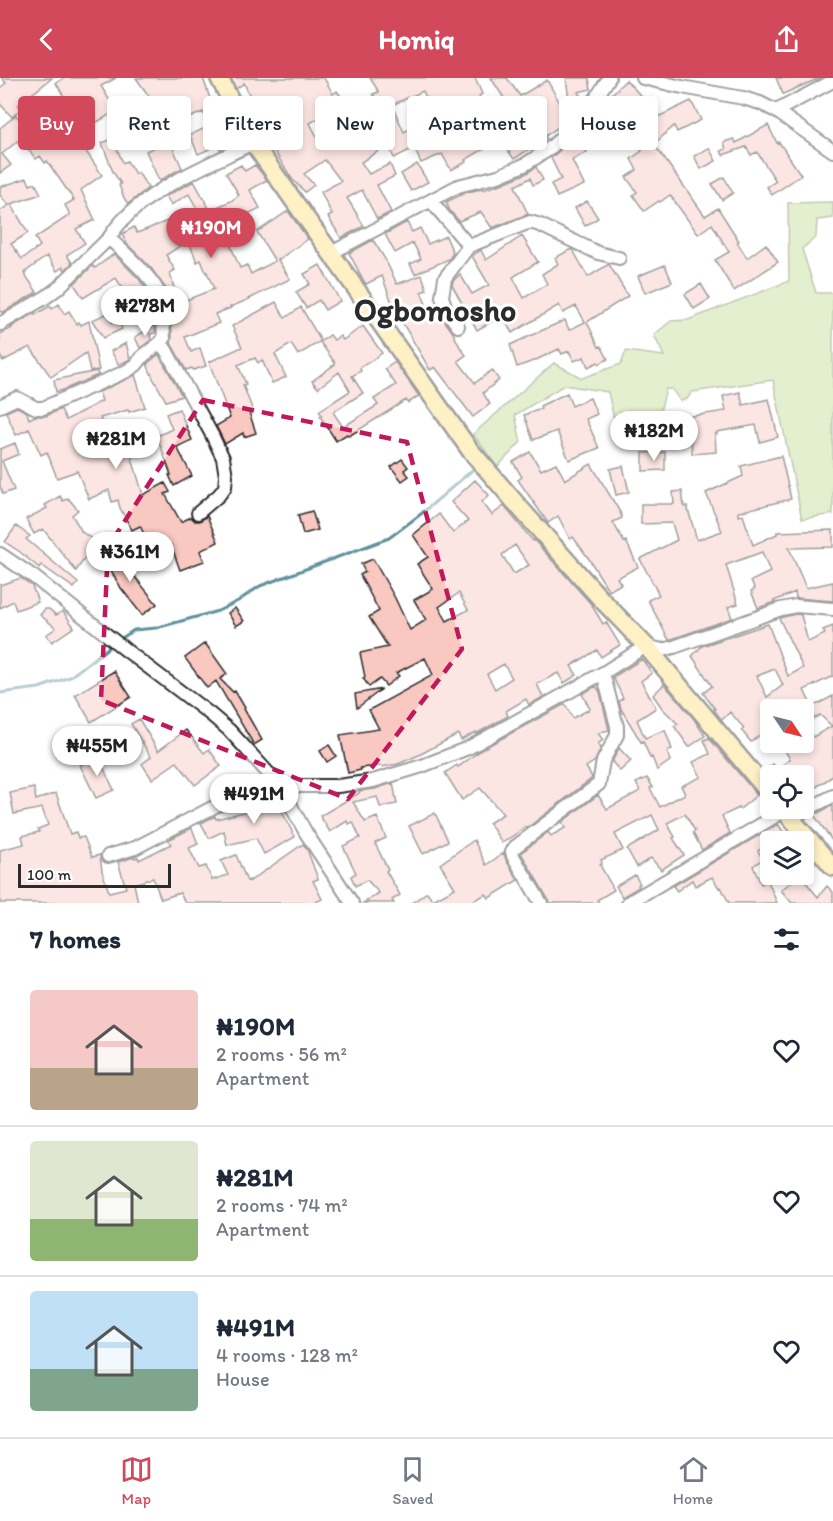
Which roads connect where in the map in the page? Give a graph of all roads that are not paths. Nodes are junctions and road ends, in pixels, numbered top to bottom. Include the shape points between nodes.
1 (219, 78) edge
2 (609, 78) edge
3 (643, 78) edge
4 (833, 80) edge
5 (228, 96) edge
6 (776, 111) junction
7 (239, 150) edge
8 (258, 150) edge
9 (833, 151) edge
10 (431, 201) junction
11 (109, 238) junction
12 (469, 246) junction
13 (331, 253) junction
14 (619, 258) dead end
15 (0, 324) edge
16 (458, 327) dead end
17 (160, 343) junction
18 (0, 406) edge
19 (198, 513) dead end
20 (0, 554) edge
21 (833, 609) edge
22 (646, 646) junction
23 (603, 673) junction
24 (760, 782) edge
25 (280, 786) junction
26 (833, 796) edge
27 (814, 806) edge
28 (768, 819) edge
29 (791, 819) edge
30 (108, 856) dead end
31 (833, 867) edge
32 (352, 903) edge
33 (541, 903) edge
34 (628, 903) edge

1 - 5 main road
2 - 10 street via 589,110 548,150 524,165 458,186
3 - 6 street via 743,98
4 - 6 street
6 - 9 street
7 - 11 street via 157,192 136,207
8 - 13 main road
10 - 12 street
10 - 13 street
11 - 15 street via 58,288
11 - 17 street via 154,284 160,296 164,339
12 - 14 street via 530,222 598,253
12 - 16 street via 444,278 442,297
13 - 22 main road via 470,450
17 - 18 street via 127,371 43,408 16,398
17 - 19 street via 223,458 225,487
20 - 25 street via 229,730
21 - 22 street via 796,606 674,647 662,650
22 - 23 street
22 - 24 main road
23 - 25 street via 468,748 422,766 373,781 338,786
23 - 33 street via 617,735 603,761 599,784 512,851
25 - 30 street via 229,798 135,848
25 - 32 street
26 - 27 street
28 - 34 street
29 - 31 main road

